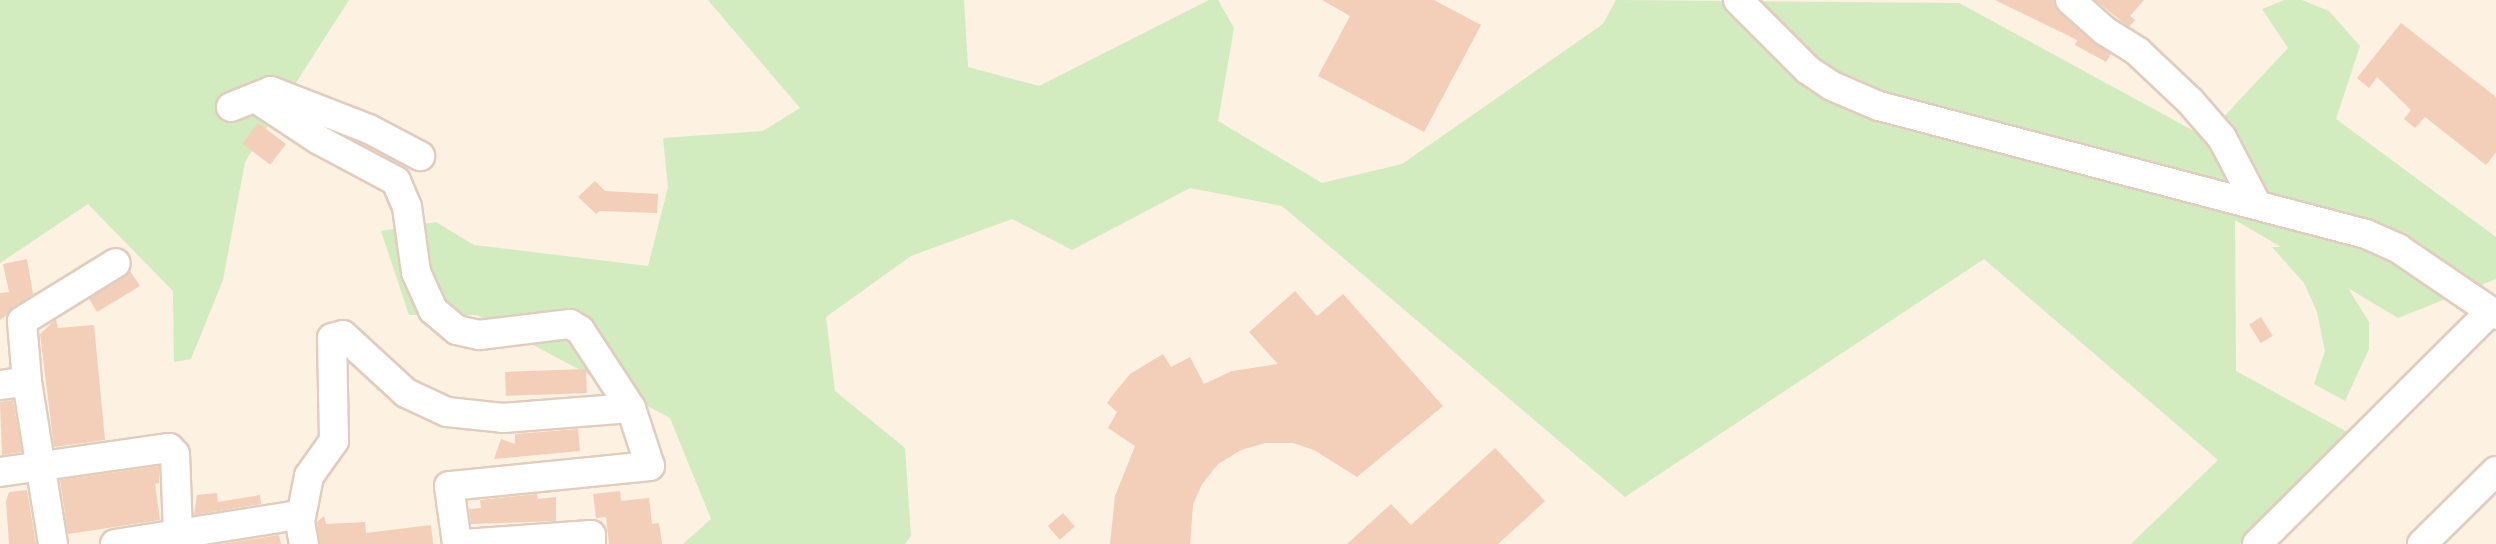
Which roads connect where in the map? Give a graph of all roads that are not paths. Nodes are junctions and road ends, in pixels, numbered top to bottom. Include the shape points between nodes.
1 (1738, 0) edge
2 (2070, 0) edge
3 (420, 156) dead end
4 (2256, 203) junction
5 (116, 263) dead end
6 (2493, 313) edge
7 (13, 383) edge
8 (631, 408) junction
9 (42, 466) junction
10 (2496, 471) edge
11 (0, 472) edge
12 (178, 533) junction
13 (302, 533) edge
14 (53, 544) edge
15 (115, 544) edge
16 (457, 544) edge
17 (464, 544) edge
18 (591, 544) edge
19 (2257, 544) edge
20 (2423, 544) edge

1 - 4 street via 1808,70 1879,106
2 - 4 street via 2138,52 2190,101 2222,138
3 - 8 street via 369,129 271,91 262,91 244,103 396,181 407,207 416,272 433,310 457,330 478,335 570,324 580,330
4 - 6 street via 2366,233 2399,249
5 - 7 street via 22,321
6 - 19 street
7 - 9 street
8 - 13 street via 503,418 447,412 406,393 343,335 332,338 334,441 309,476
8 - 16 street via 650,466 449,486
9 - 11 street
9 - 12 street via 169,449 175,454
9 - 14 street
10 - 20 street
12 - 13 street via 292,516
12 - 15 street
17 - 18 street via 591,536

